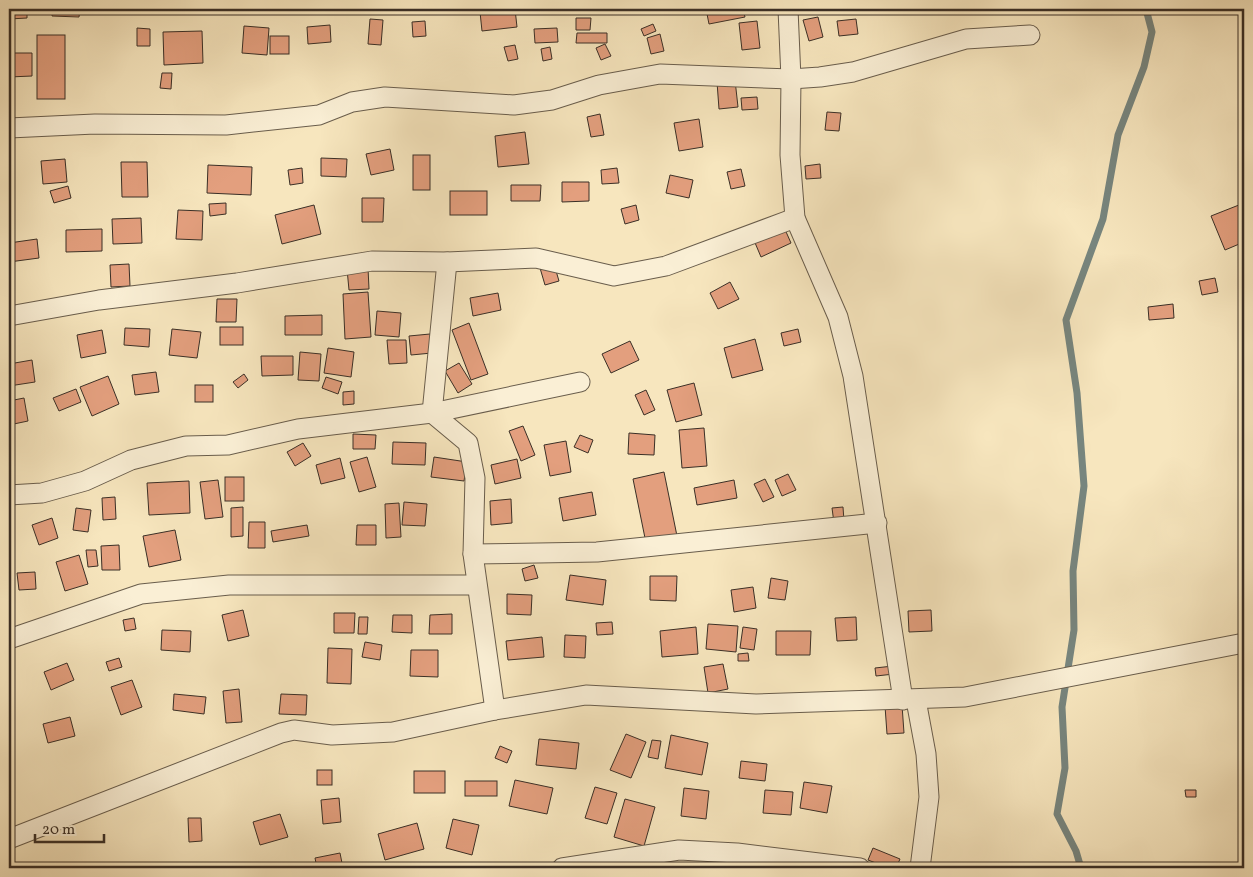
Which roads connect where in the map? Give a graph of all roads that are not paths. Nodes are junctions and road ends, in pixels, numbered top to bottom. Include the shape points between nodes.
1 (788, 9) edge
2 (1030, 35) dead end
3 (791, 79) junction
4 (9, 128) edge
5 (795, 218) junction
6 (447, 262) junction
7 (9, 316) edge
8 (580, 382) dead end
9 (432, 413) junction
10 (9, 495) edge
11 (877, 523) junction
12 (473, 554) junction
13 (476, 585) junction
14 (9, 639) edge
15 (1244, 643) edge
16 (910, 700) junction
17 (495, 710) junction
18 (9, 839) edge
19 (562, 868) edge
20 (860, 868) edge
21 (920, 868) edge

1 - 3 street
2 - 3 street via 966,39 853,72
3 - 4 street via 660,74 599,85 552,100 514,105 385,97 352,102 319,115 226,126 95,124
3 - 5 street via 790,154
5 - 6 street via 666,266 614,276 536,258
5 - 11 street via 838,317 853,376
6 - 7 street via 372,260
6 - 9 street
8 - 9 street
9 - 10 street via 298,429 228,445 186,446 131,460 85,481 42,493
9 - 12 street via 468,443 475,478
11 - 12 street via 597,552
11 - 16 street
12 - 13 street
13 - 14 street via 229,585 141,594
13 - 17 street
15 - 16 street via 965,697
16 - 17 street via 756,704 586,695
16 - 21 street via 926,754 929,797
17 - 18 street via 393,732 332,735 294,730 281,733
19 - 20 street via 679,850 737,853

